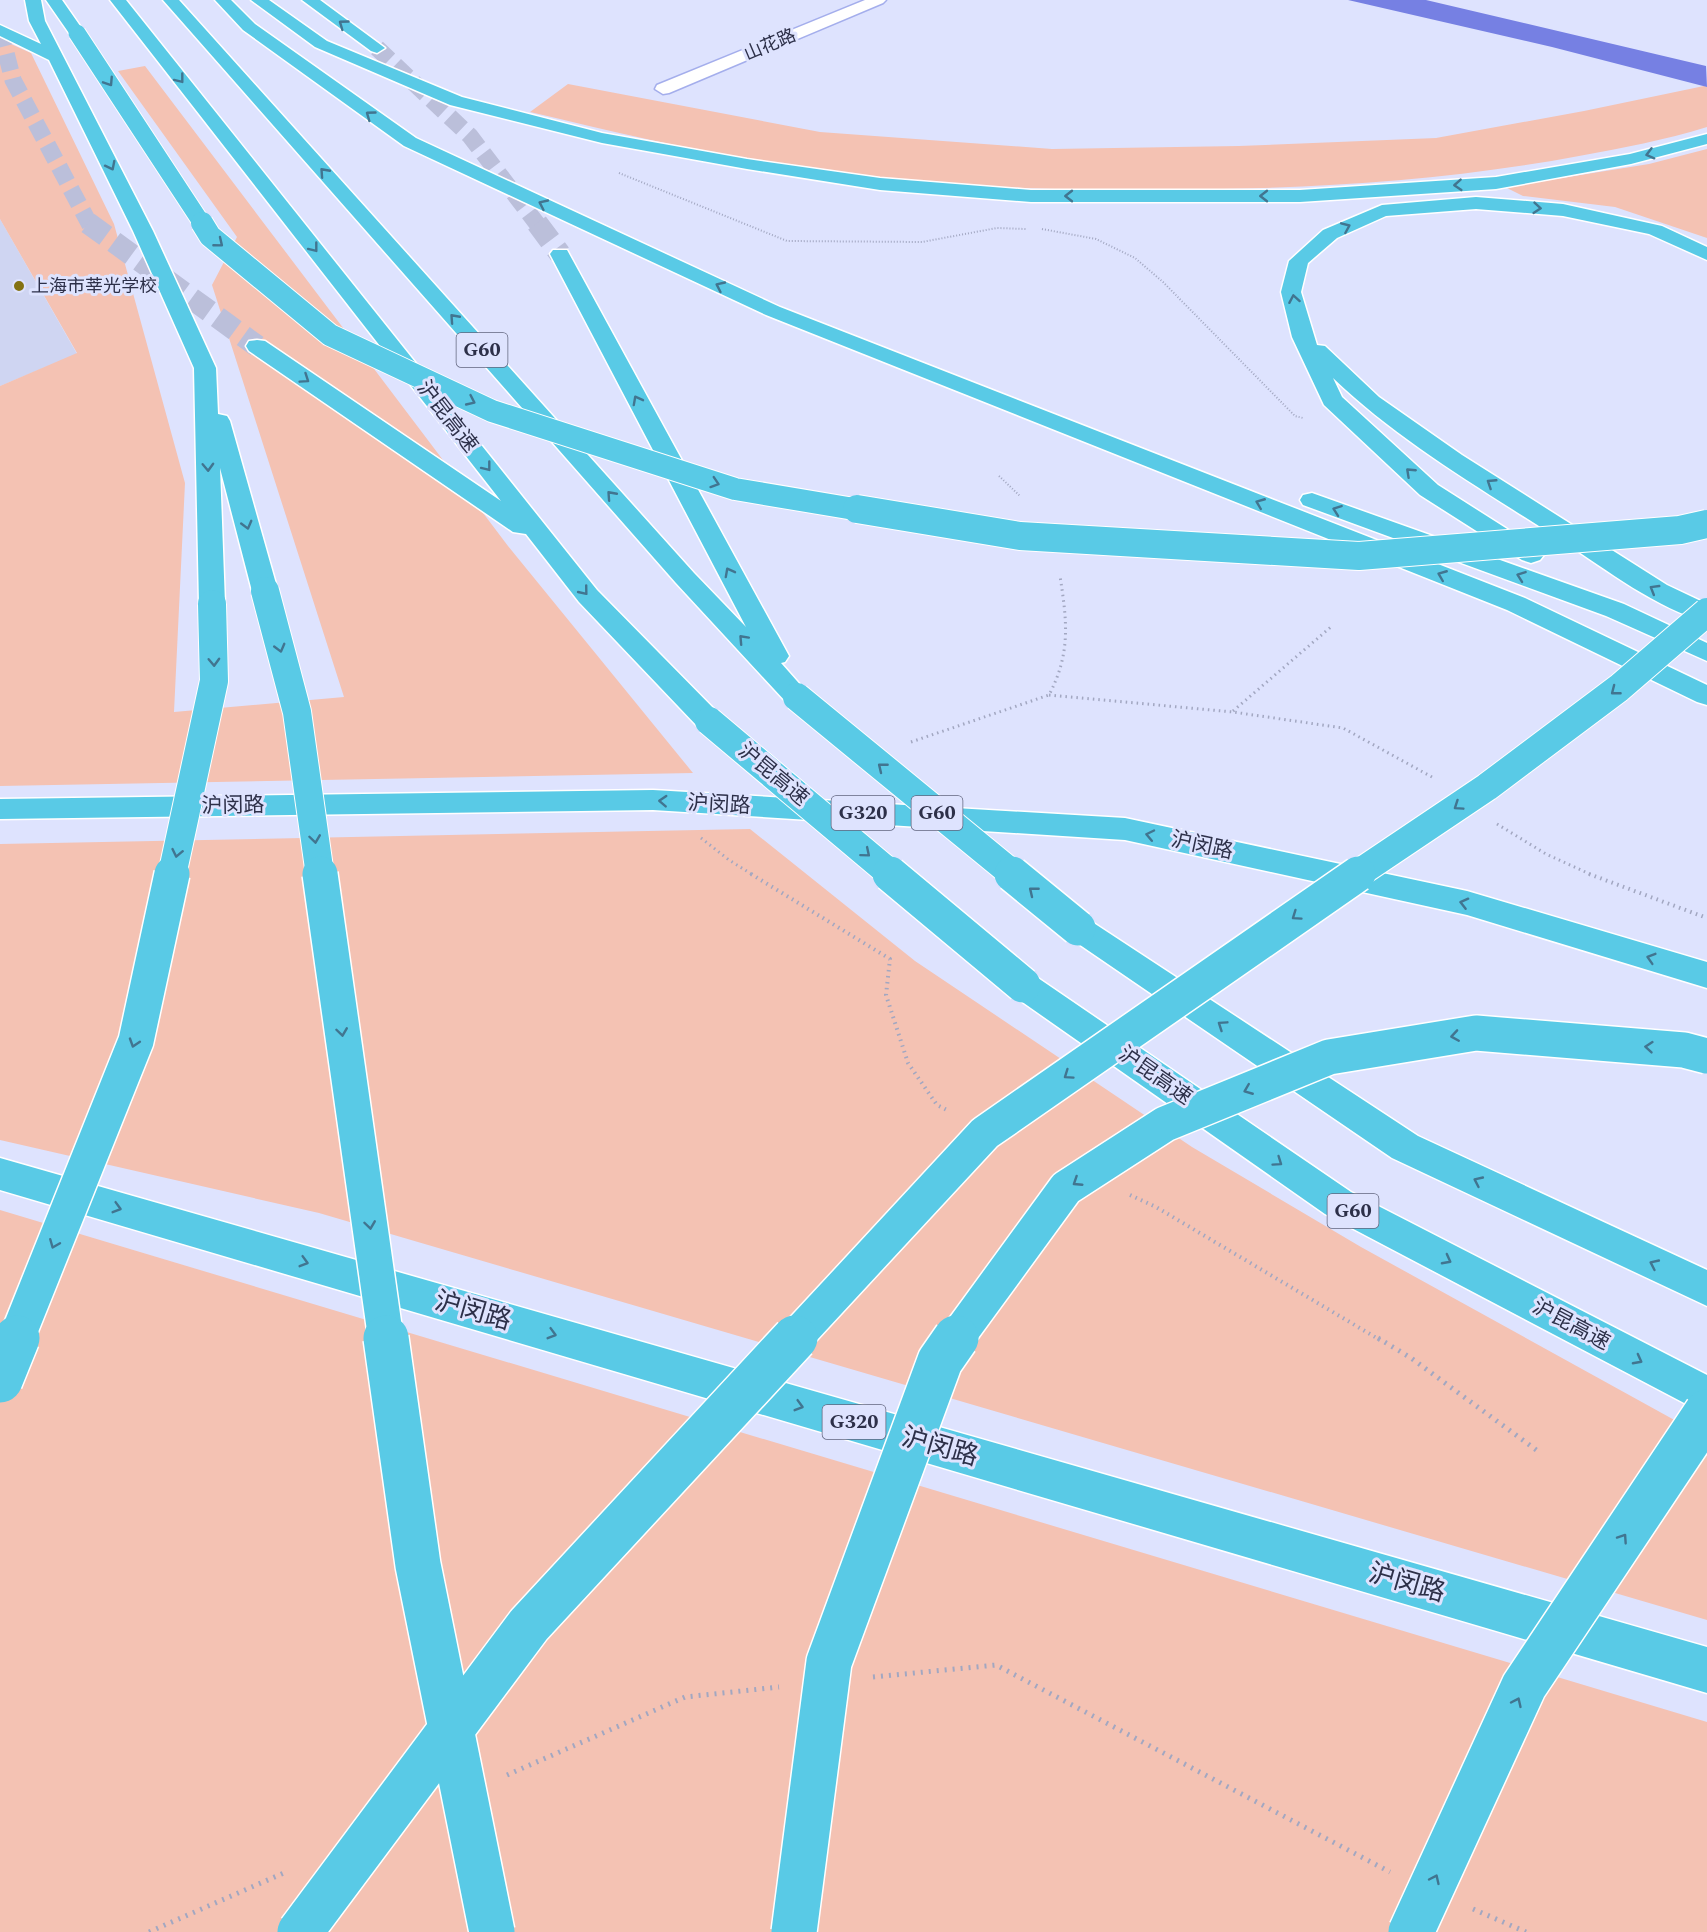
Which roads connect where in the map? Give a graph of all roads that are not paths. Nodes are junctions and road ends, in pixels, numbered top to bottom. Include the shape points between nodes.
1 (33, 0) edge
2 (54, 0) edge
3 (118, 0) edge
4 (171, 0) edge
5 (222, 0) edge
6 (260, 0) edge
7 (310, 0) edge
8 (878, 0) edge
9 (0, 30) edge
10 (377, 48) tunnel mouth
11 (55, 57) junction
12 (663, 89) dead end
13 (1707, 139) edge
14 (560, 254) tunnel mouth
15 (1707, 254) edge
16 (773, 311) junction
17 (1303, 338) junction
18 (257, 346) tunnel mouth
19 (205, 368) junction
20 (1707, 524) edge
21 (548, 545) junction
22 (1615, 610) junction
23 (1707, 613) edge
24 (1707, 653) edge
25 (1707, 696) edge
26 (797, 697) junction
27 (0, 808) edge
28 (1707, 975) edge
29 (1707, 1056) edge
30 (0, 1174) edge
31 (1707, 1289) edge
32 (0, 1380) edge
33 (1707, 1396) edge
34 (1707, 1413) edge
35 (1707, 1670) edge
36 (300, 1932) edge
37 (492, 1932) edge
38 (794, 1932) edge
39 (1411, 1932) edge

1 - 11 highway via 37,21
2 -> 20 highway, bridge via 210,236 330,335 492,411 735,489 1020,536 1359,556 1680,530
3 -> 21 highway, 沪昆高速 / G60
26 -> 4 highway, G60 via 677,569
16 -> 5 highway via 410,142 249,27
13 -> 6 highway via 1631,159 1496,183 1300,196 1031,196 880,184 602,138 456,101 321,44
10 -> 7 highway
8 - 12 street, 山花路
9 - 11 highway
11 -> 19 highway via 143,231
26 -> 14 highway
17 -> 15 highway via 1291,292 1299,261 1329,234 1382,211 1476,203 1563,210 1655,230
22 -> 16 highway via 1152,442
25 -> 16 highway via 1516,604
22 -> 17 highway via 1429,490 1332,400
23 -> 17 highway via 1658,591 1454,460 1371,402
18 -> 21 highway
19 -> 32 highway, bridge via 214,681 136,1041
19 -> 37 highway, bridge via 297,712 418,1565
21 -> 33 highway, 沪昆高速 / G60, bridge via 588,596 709,721 1023,985 1338,1203
22 - 24 highway
23 -> 36 highway, bridge via 1619,688 1487,787 985,1133 529,1625
31 -> 26 highway, G60, bridge via 1405,1147 1078,928
28 -> 27 highway, 沪闵路 / G320 via 1467,903 1125,829 653,800
29 -> 38 highway, bridge via 1684,1050 1476,1033 1329,1057 1165,1124 1066,1188 940,1361 833,1651
30 -> 35 highway, 沪闵路 / G320
39 -> 34 highway, bridge via 1524,1686

